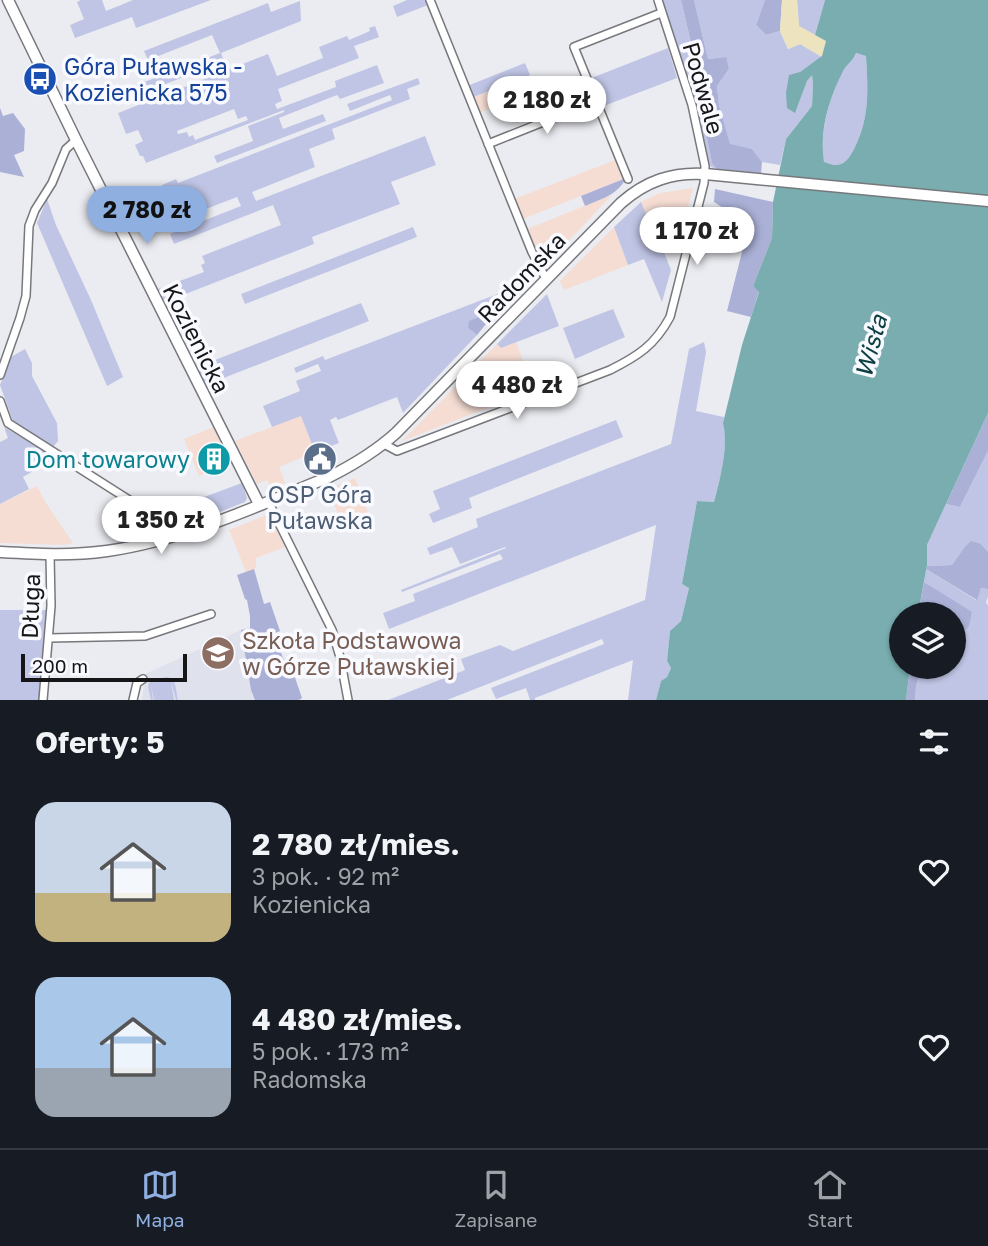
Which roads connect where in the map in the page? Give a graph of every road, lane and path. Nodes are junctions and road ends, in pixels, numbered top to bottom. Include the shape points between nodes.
1 (8, 0) edge
2 (430, 0) edge
3 (658, 0) edge
4 (661, 13) junction
5 (597, 102) junction
6 (76, 140) junction
7 (488, 144) junction
8 (705, 174) junction
9 (628, 178) dead end
10 (988, 201) edge
11 (546, 279) junction
12 (1, 372) edge
13 (0, 401) edge
14 (384, 444) junction
15 (264, 502) junction
16 (173, 537) junction
17 (0, 552) edge
18 (50, 554) junction
19 (211, 614) dead end
20 (49, 638) junction
21 (144, 679) dead end
22 (43, 700) edge
23 (133, 700) edge
24 (348, 700) edge

1 - 6 main road, Kozienicka
2 - 7 street
3 - 4 street, Podwale
4 - 5 street via 574,47
4 - 8 street, Podwale via 692,105
5 - 7 street
5 - 9 street
6 - 12 street via 66,149 29,226 26,296
6 - 15 main road, Kozienicka
7 - 11 street
8 - 10 main road, Radomska
8 - 11 main road, Radomska via 672,176 639,188
8 - 14 street via 670,317 646,349 610,370 397,451
11 - 14 main road, Radomska
13 - 16 street via 8,423 148,512 169,527
14 - 15 main road, Radomska via 329,477
15 - 16 main road, Radomska
15 - 24 street via 332,629
16 - 18 main road, Radomska via 106,551
17 - 18 main road, Radomska
18 - 20 street, Długa
19 - 20 street via 145,636
20 - 22 street, Długa
21 - 23 street via 135,687

